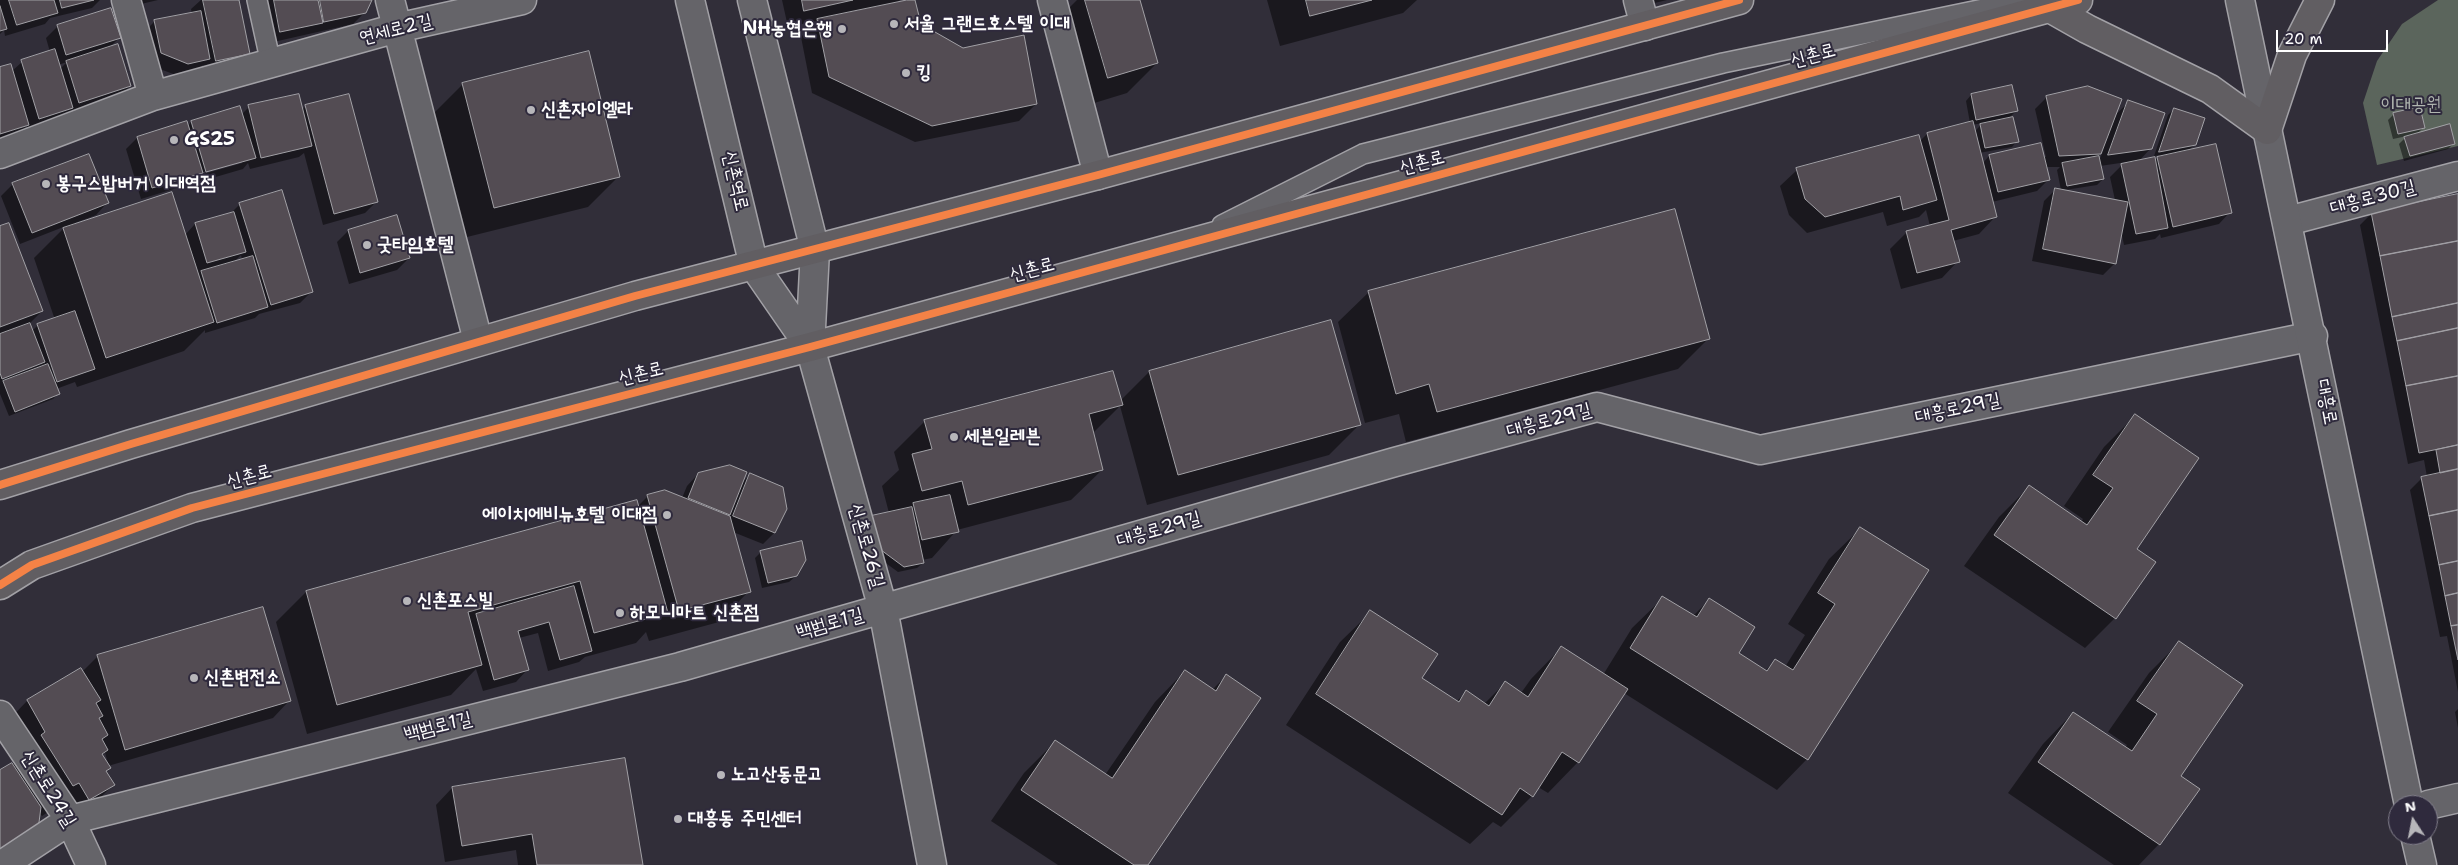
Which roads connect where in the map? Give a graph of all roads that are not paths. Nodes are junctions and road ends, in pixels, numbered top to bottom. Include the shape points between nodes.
1 (126, 0) edge
2 (257, 0) edge
3 (390, 0) edge
4 (522, 0) edge
5 (690, 0) edge
6 (752, 0) edge
7 (1052, 0) edge
8 (1638, 0) edge
9 (1739, 0) edge
10 (2078, 0) edge
11 (2240, 0) edge
12 (2320, 0) edge
13 (2039, 4) edge
14 (1645, 26) junction
15 (397, 28) junction
16 (271, 64) junction
17 (153, 96) junction
18 (2267, 130) junction
19 (0, 154) edge
20 (1098, 176) junction
21 (2458, 176) edge
22 (2288, 221) junction
23 (1178, 247) junction
24 (815, 250) junction
25 (754, 266) junction
26 (2313, 336) junction
27 (478, 341) junction
28 (810, 347) junction
29 (0, 486) edge
30 (32, 565) junction
31 (0, 580) edge
32 (0, 584) edge
33 (883, 609) junction
34 (0, 715) edge
35 (2407, 795) edge
36 (2458, 798) edge
37 (2438, 803) edge
38 (70, 820) junction
39 (2418, 845) edge
40 (926, 864) edge
41 (2, 865) edge
42 (91, 865) edge
43 (2422, 865) edge

1 - 17 street
2 - 16 lane
3 - 15 street
4 - 15 street, 연세로2길
5 - 25 street, 신촌역로
6 - 24 street
7 - 20 street
8 - 14 street
9 - 14 main road
10 - 13 main road, 신촌로
11 - 18 street, 대흥로
12 - 18 main road via 2292,55
13 - 18 main road via 2210,89
13 - 23 main road, 신촌로
13 - 23 lane via 1723,63 1363,154
14 - 20 main road
15 - 16 street, 연세로2길
15 - 27 street
16 - 17 street, 연세로2길
17 - 19 street, 연세로2길
18 - 22 street, 대흥로
20 - 24 main road
21 - 22 street, 대흥로30길
22 - 26 street, 대흥로
23 - 28 main road, 신촌로
24 - 25 main road
24 - 28 street
25 - 27 main road
25 - 28 street, 신촌역로
26 - 33 street, 대흥로29길 via 1760,450 1597,407
26 - 35 street, 대흥로
27 - 29 main road
28 - 30 main road, 신촌로 via 192,508
28 - 33 street, 신촌로26길
30 - 31 lane
30 - 32 main road, 신촌로
33 - 38 street, 백범로1길 via 680,666
33 - 40 street, 신촌로26길
34 - 38 street, 신촌로24길
36 - 37 street
38 - 41 street, 백범로1길
38 - 42 street, 신촌로24길
39 - 43 street

